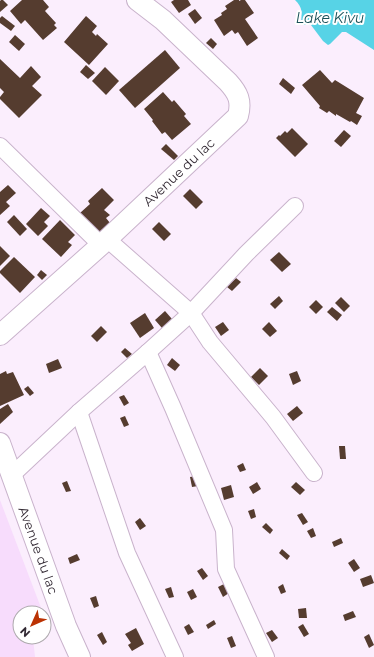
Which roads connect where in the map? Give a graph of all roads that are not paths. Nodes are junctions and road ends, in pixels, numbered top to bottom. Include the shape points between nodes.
1 (137, 0) edge
2 (0, 146) edge
3 (295, 206) dead end
4 (104, 242) junction
5 (191, 313) junction
6 (0, 335) edge
7 (148, 352) junction
8 (79, 412) junction
9 (0, 443) edge
10 (314, 473) dead end
11 (12, 474) junction
12 (80, 657) edge
13 (174, 657) edge
14 (266, 657) edge

1 - 4 main road, Avenue du lac via 163,20 228,82 239,98 240,107 238,116
2 - 4 street
3 - 5 street
4 - 5 street
4 - 6 main road, Avenue du lac
5 - 7 street
5 - 10 street via 210,342 273,417
7 - 8 street
7 - 14 street via 224,530 226,569
8 - 11 street
8 - 13 street via 127,553
9 - 11 main road, Avenue du lac
11 - 12 main road, Avenue du lac via 66,626

